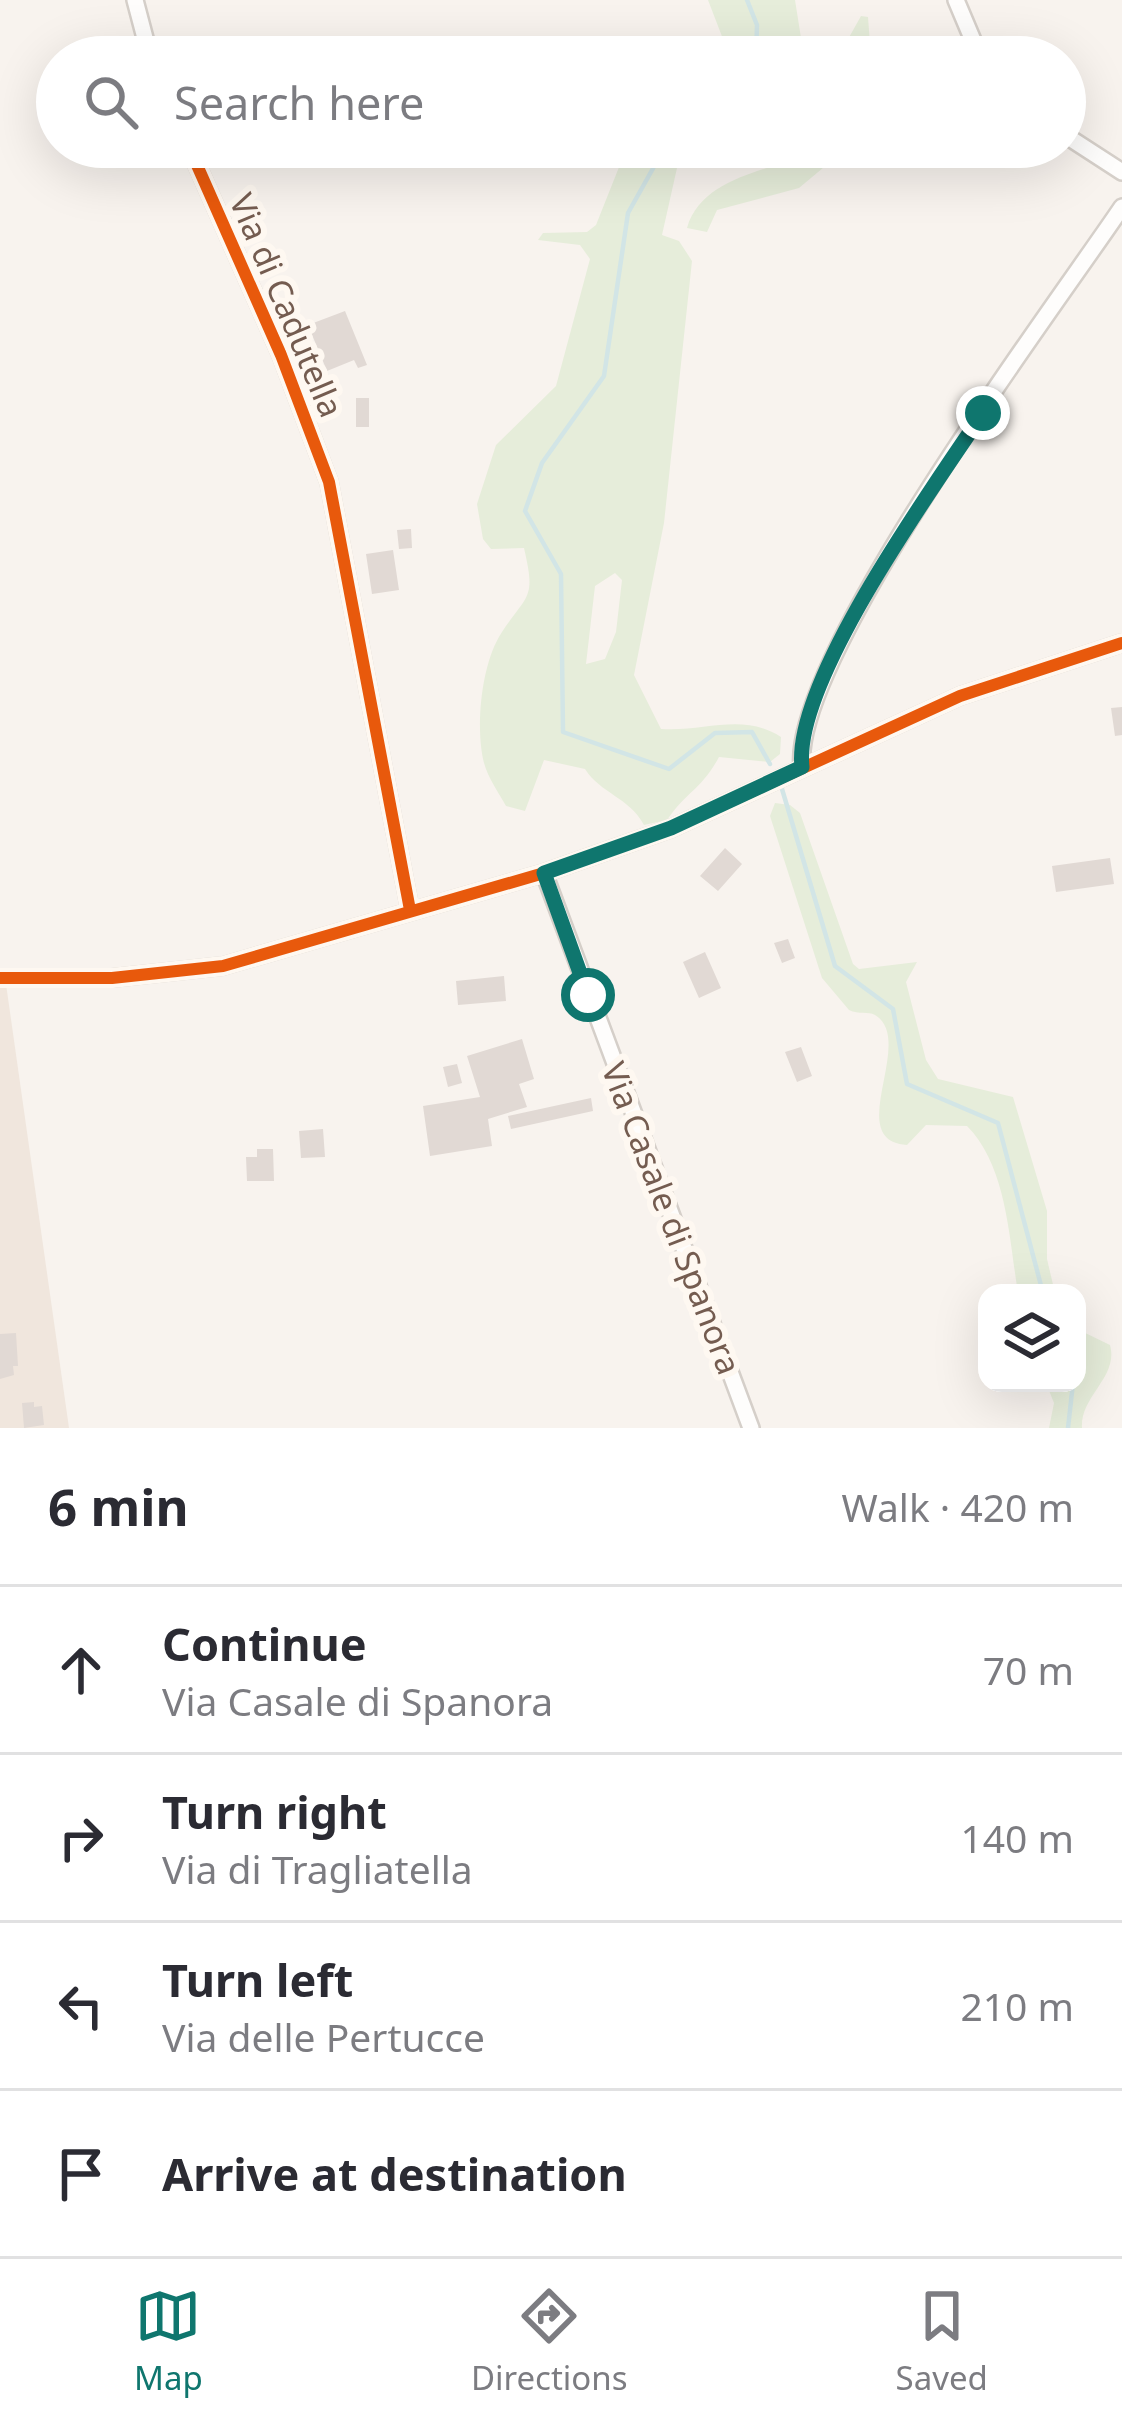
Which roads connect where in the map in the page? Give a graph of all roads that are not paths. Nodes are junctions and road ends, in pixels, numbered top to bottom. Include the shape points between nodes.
1 (135, 0) edge
2 (956, 0) edge
3 (144, 36) edge
4 (971, 36) edge
5 (1086, 149) edge
6 (198, 168) edge
7 (1122, 172) edge
8 (1122, 207) edge
9 (1122, 644) edge
10 (802, 767) junction
11 (544, 873) junction
12 (410, 910) junction
13 (0, 978) edge
14 (751, 1428) edge

1 - 3 street
2 - 4 street
5 - 7 street
6 - 12 street, Via di Cadutella via 324,467
8 - 10 street via 868,591 810,715
9 - 10 street via 978,689
10 - 11 street via 671,828
11 - 12 street
11 - 14 street, Via Casale di Spanora
12 - 13 street via 200,970

